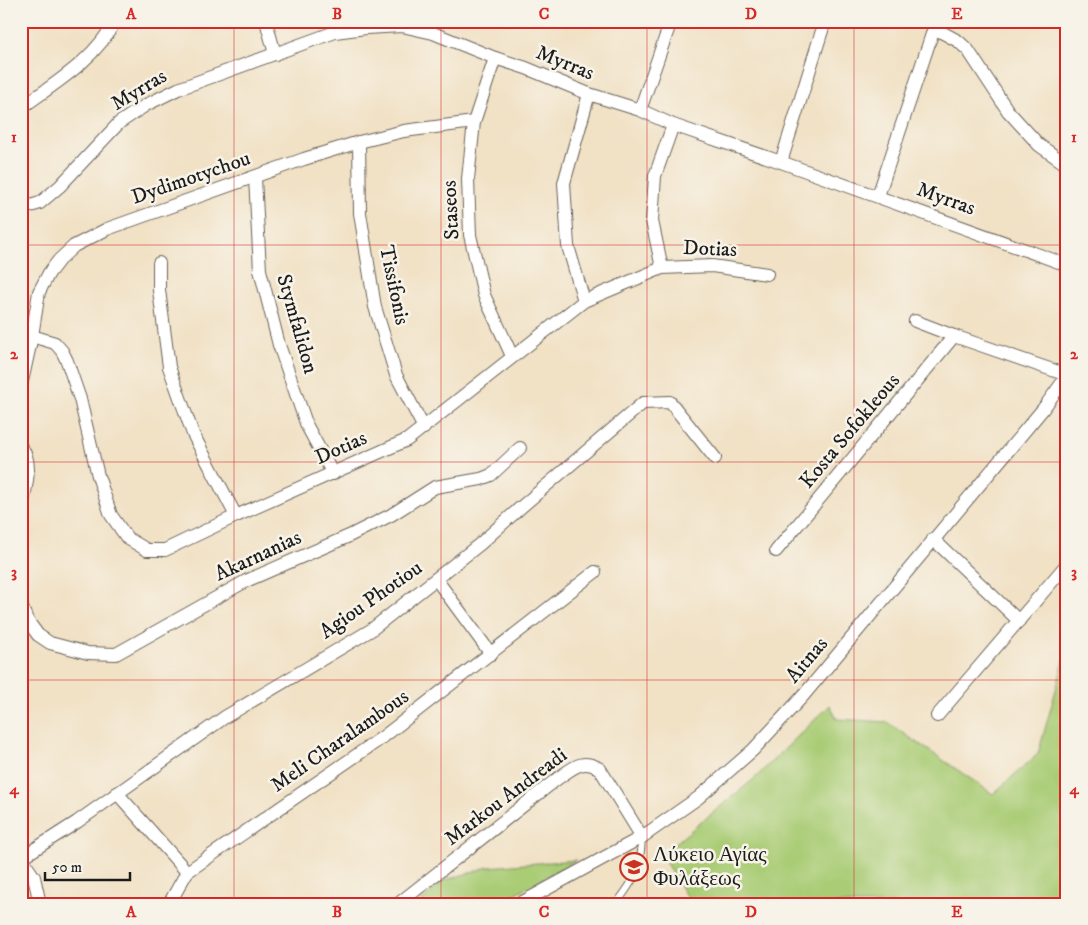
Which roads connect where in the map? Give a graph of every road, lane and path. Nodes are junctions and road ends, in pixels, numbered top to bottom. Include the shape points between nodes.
1 (116, 21) edge
2 (266, 21) edge
3 (671, 21) edge
4 (825, 21) edge
5 (936, 25) edge
6 (275, 54) junction
7 (495, 58) junction
8 (589, 94) junction
9 (21, 108) edge
10 (640, 110) junction
11 (474, 122) junction
12 (673, 125) junction
13 (359, 142) junction
14 (780, 162) junction
15 (1067, 165) edge
16 (255, 178) junction
17 (878, 196) junction
18 (21, 209) edge
19 (159, 264) dead end
20 (1067, 265) edge
21 (662, 268) junction
22 (767, 274) dead end
23 (584, 301) junction
24 (915, 321) dead end
25 (32, 336) junction
26 (954, 336) junction
27 (512, 356) junction
28 (1067, 375) edge
29 (21, 386) edge
30 (424, 428) junction
31 (21, 447) edge
32 (520, 448) dead end
33 (715, 458) dead end
34 (333, 474) junction
35 (21, 511) edge
36 (236, 516) junction
37 (933, 539) junction
38 (776, 551) dead end
39 (1067, 564) edge
40 (596, 572) dead end
41 (436, 579) junction
42 (21, 605) edge
43 (1019, 621) junction
44 (490, 654) junction
45 (937, 716) dead end
46 (117, 793) junction
47 (642, 837) junction
48 (21, 858) edge
49 (187, 872) junction
50 (40, 904) edge
51 (169, 904) edge
52 (398, 904) edge
53 (519, 904) edge
54 (616, 904) edge

1 - 9 street via 108,36 81,64
2 - 6 street
3 - 10 street
4 - 14 street
5 - 15 street via 968,50 1008,111 1039,145
5 - 17 street
6 - 7 street, Myrras via 335,32 402,26 433,33
6 - 18 street, Myrras via 178,89 146,105 119,123 40,203
7 - 8 street, Myrras
7 - 11 street, Staseos
8 - 10 street, Myrras
8 - 23 street via 564,183 568,246
10 - 12 street, Myrras
11 - 13 street, Dydimotychou via 404,131
11 - 27 street, Staseos via 468,179 470,235 484,295
12 - 14 street, Myrras
12 - 21 street via 655,176 652,221
13 - 16 street, Dydimotychou
13 - 30 street, Tissifonis via 360,212 375,307 396,375
14 - 17 street, Myrras
16 - 25 street, Dydimotychou via 107,229 74,246 58,260 39,292
16 - 34 street, Stymfalidon via 260,270 277,336 307,426
17 - 20 street, Myrras
19 - 36 street via 159,290 169,367 193,434
21 - 22 street, Dotias via 712,266
21 - 23 street, Dotias
23 - 27 street, Dotias
24 - 26 street
25 - 29 street, Dydimotychou
25 - 36 street, Dotias via 55,343 62,351 80,399 111,516 127,538 147,550 165,550
26 - 28 street
26 - 38 street, Kosta Sofokleous
27 - 30 street, Dotias
28 - 37 street, Aitnas via 1043,409
30 - 34 street, Dotias via 407,440
31 - 35 street via 28,471
32 - 42 street, Akarnanias via 481,480 435,488 349,536 246,581 116,654 88,653 50,643 38,635
33 - 41 street, Agiou Photiou via 670,402 643,403
34 - 36 street, Dotias
37 - 43 street
37 - 47 street, Aitnas via 803,696 753,750 698,798
39 - 43 street
40 - 44 street, Meli Charalambous
41 - 44 street
41 - 46 street, Agiou Photiou via 371,630 225,717
43 - 45 street
44 - 49 street, Meli Charalambous via 383,738
46 - 48 street, Agiou Photiou
46 - 49 street
47 - 52 street, Markou Andreadi via 600,769 582,763 557,779
47 - 53 street, Aitnas
47 - 54 lane via 642,860 637,873
48 - 50 street via 34,878
49 - 51 street

